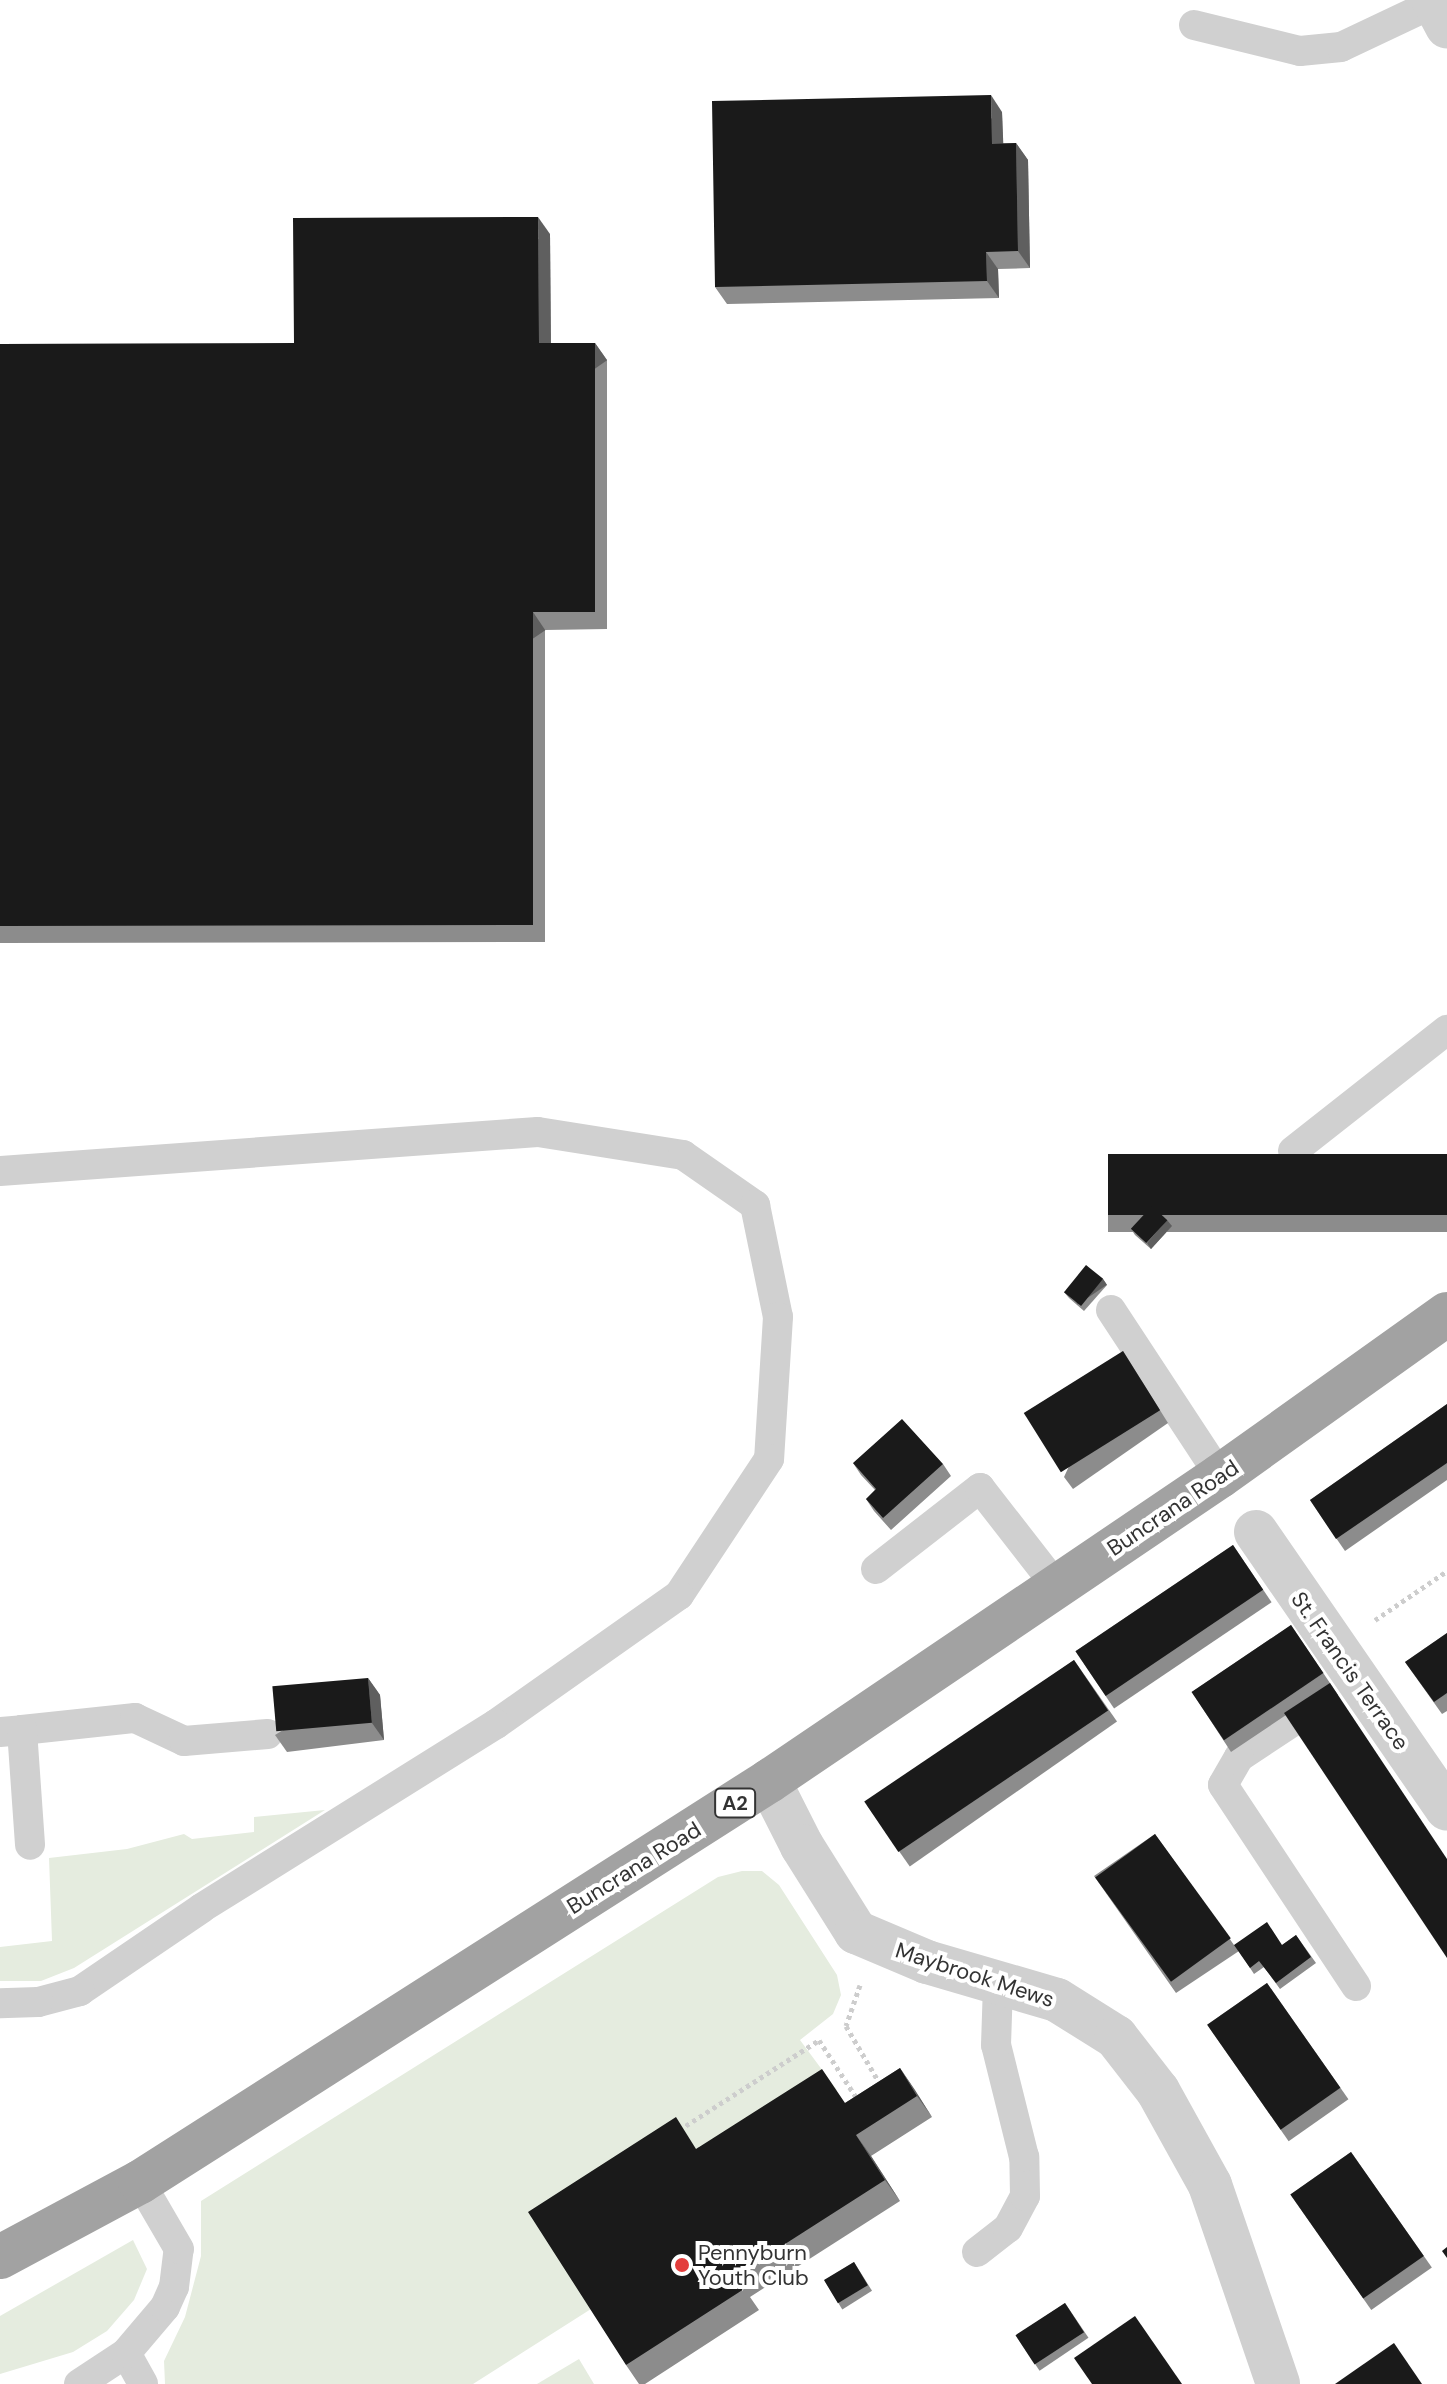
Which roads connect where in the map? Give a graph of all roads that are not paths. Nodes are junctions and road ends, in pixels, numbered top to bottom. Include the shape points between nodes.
1 (1438, 9) edge
2 (1194, 25) dead end
3 (1447, 1030) edge
4 (1293, 1151) dead end
5 (0, 1171) edge
6 (1111, 1310) dead end
7 (1447, 1314) edge
8 (1220, 1476) junction
9 (1256, 1532) dead end
10 (876, 1569) dead end
11 (1057, 1587) junction
12 (1345, 1665) junction
13 (11, 1731) edge
14 (268, 1734) dead end
15 (769, 1781) junction
16 (1444, 1799) edge
17 (30, 1845) dead end
18 (998, 1984) junction
19 (1356, 1986) dead end
20 (0, 2003) edge
21 (140, 2182) junction
22 (977, 2252) dead end
23 (0, 2257) edge
24 (126, 2353) junction
25 (79, 2384) edge
26 (143, 2384) edge
27 (1278, 2384) edge

1 - 2 lane via 1341,47 1300,51
3 - 4 lane
5 - 20 lane via 538,1132 683,1155 755,1205 778,1317 769,1459 679,1595 496,1724 80,1991 38,2002
6 - 8 lane
7 - 8 highway, Buncrana Road / A2
8 - 11 highway, Buncrana Road / A2
9 - 12 street, St. Francis Terrace
10 - 11 lane via 980,1488
11 - 15 highway, Buncrana Road / A2
12 - 16 street, St. Francis Terrace
12 - 19 lane via 1239,1757 1223,1785
13 - 14 lane via 135,1718 184,1741
13 - 17 lane
15 - 18 street, Maybrook Mews via 856,1932
15 - 21 highway, Buncrana Road / A2
18 - 22 lane via 996,2045 1024,2157 1025,2196 1008,2228
18 - 27 street, Maybrook Mews via 1057,2000 1116,2037 1158,2091 1210,2185
21 - 23 highway, Buncrana Road / A2
21 - 24 lane via 179,2249 178,2267 165,2307
24 - 25 lane
24 - 26 lane

